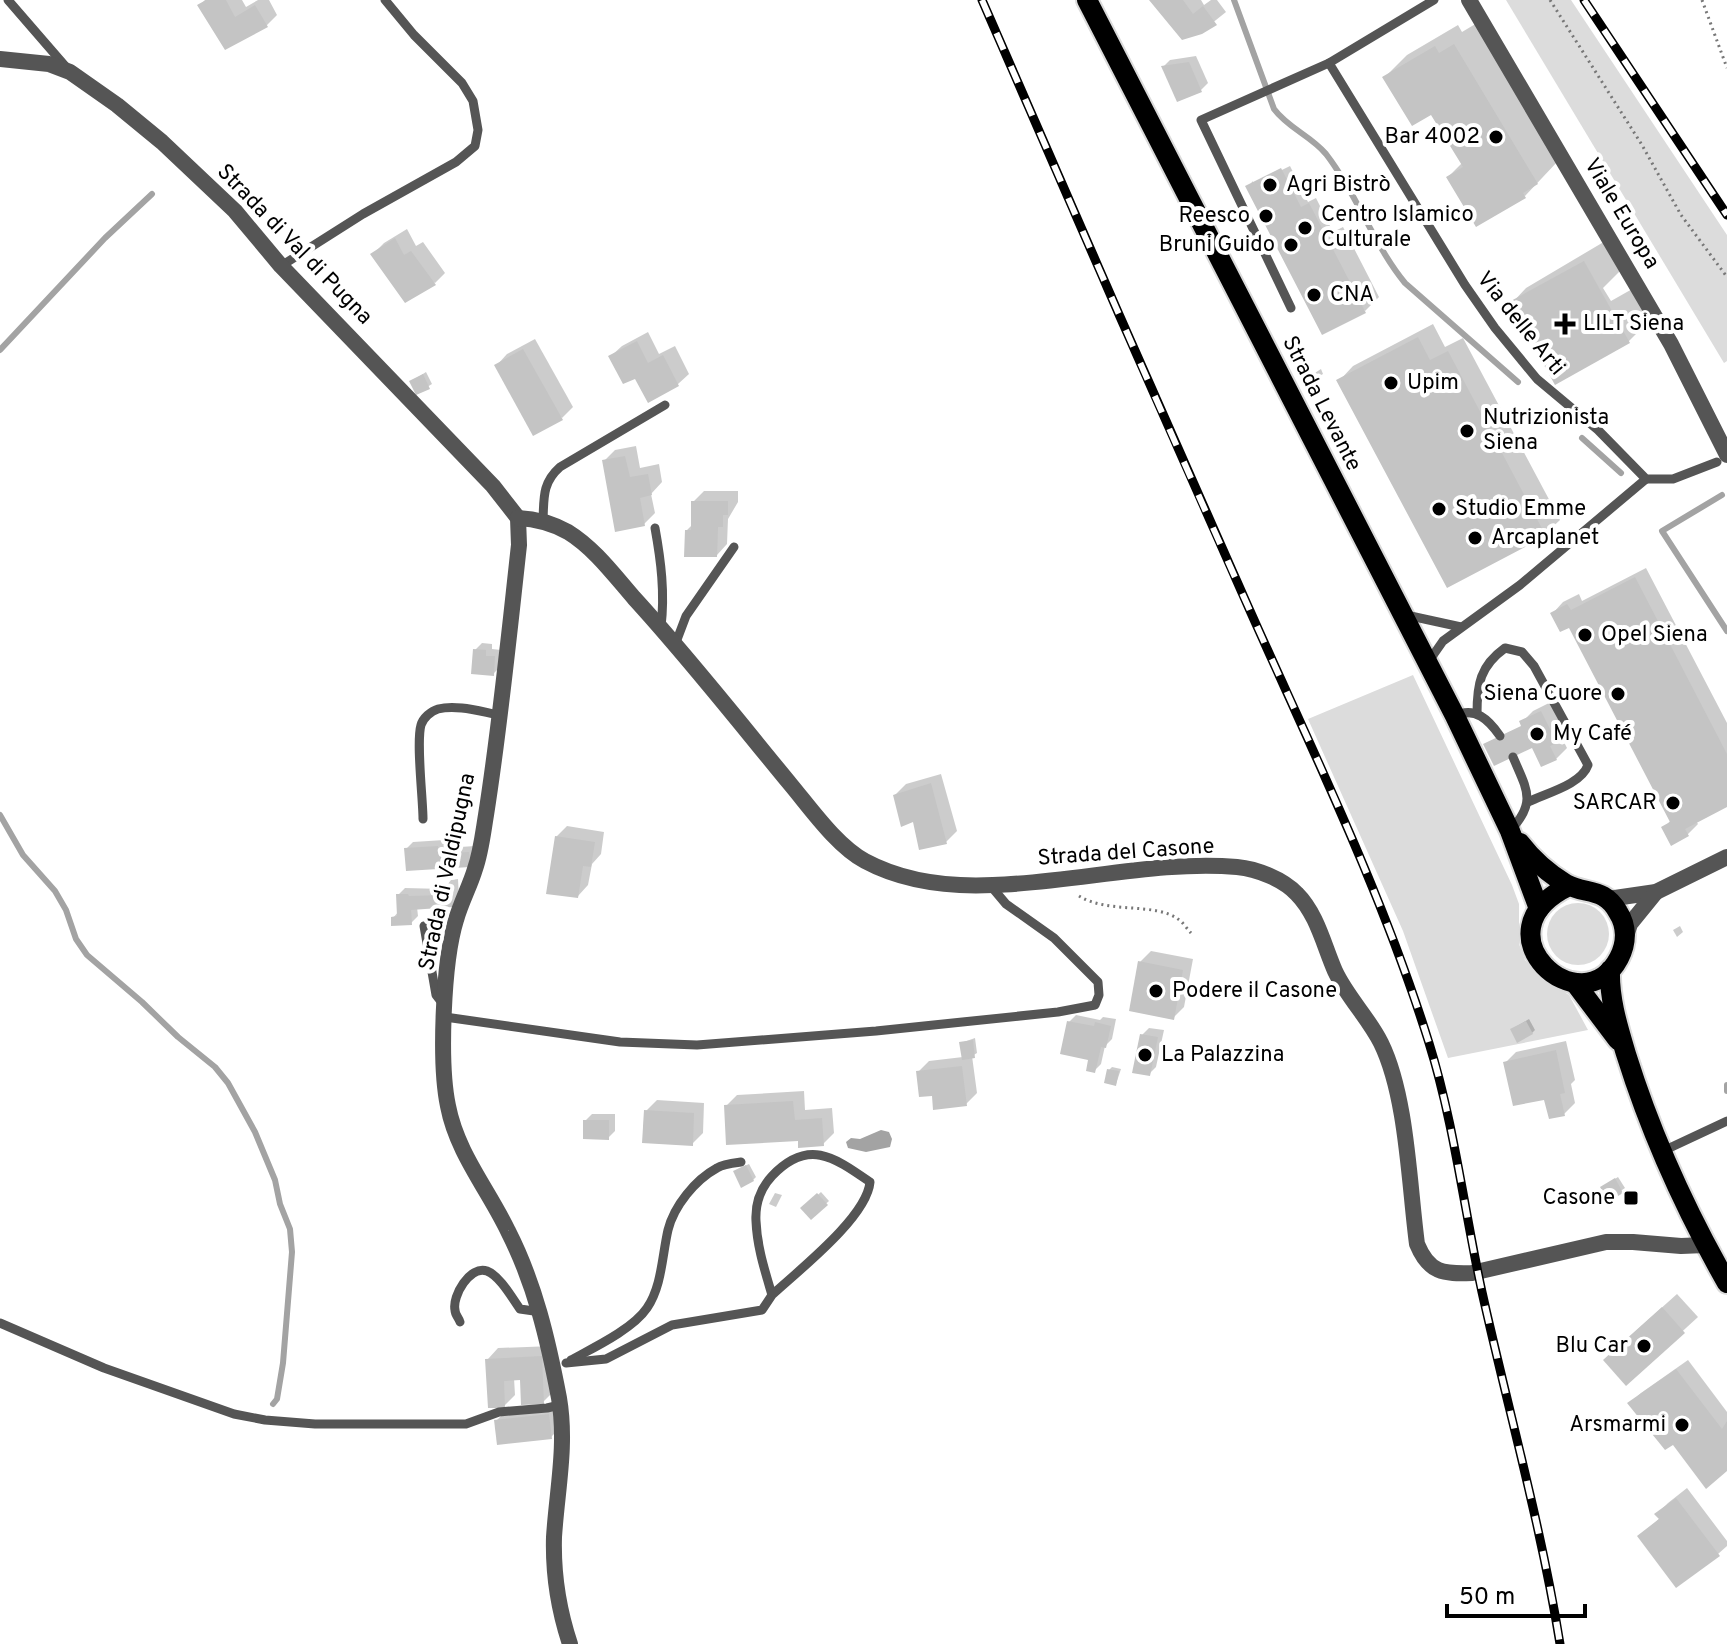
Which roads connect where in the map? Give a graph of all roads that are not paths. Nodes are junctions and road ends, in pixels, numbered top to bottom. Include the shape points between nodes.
1 (8, 0) edge
2 (385, 0) edge
3 (1087, 0) edge
4 (1434, 0) edge
5 (1469, 0) edge
6 (0, 59) edge
7 (1329, 63) junction
8 (70, 72) junction
9 (281, 266) junction
10 (1291, 308) dead end
11 (665, 405) dead end
12 (1722, 453) edge
13 (1646, 479) junction
14 (518, 518) junction
15 (543, 521) junction
16 (655, 528) dead end
17 (734, 547) dead end
18 (1402, 614) junction
19 (661, 627) junction
20 (1461, 627) junction
21 (675, 645) junction
22 (1427, 664) junction
23 (1477, 714) junction
24 (500, 715) junction
25 (1455, 716) junction
26 (1500, 736) dead end
27 (1513, 757) dead end
28 (1528, 802) junction
29 (423, 819) dead end
30 (1510, 831) junction
31 (1727, 857) edge
32 (990, 885) junction
33 (1569, 886) junction
34 (1656, 892) junction
35 (1608, 899) junction
36 (1539, 909) junction
37 (424, 926) dead end
38 (1625, 941) junction
39 (1610, 970) junction
40 (1575, 983) junction
41 (445, 1012) junction
42 (1625, 1050) junction
43 (1724, 1123) edge
44 (1663, 1151) junction
45 (741, 1162) dead end
46 (1705, 1245) junction
47 (1727, 1283) edge
48 (772, 1295) junction
49 (541, 1312) junction
50 (460, 1322) dead end
51 (0, 1323) edge
52 (560, 1366) junction
53 (560, 1405) junction
54 (570, 1644) edge

1 - 8 lane
2 - 9 lane via 462,83 473,101 475,146
3 - 18 main road, Strada Levante
4 - 7 lane
5 - 12 street, Viale Europa via 1664,332
6 - 8 street, Strada di Val di Pugna via 49,64
7 - 10 lane via 1201,120
7 - 13 lane, Via delle Arti via 1495,328 1537,379
8 - 9 street, Strada di Val di Pugna via 162,142 235,211
9 - 14 street, Strada di Val di Pugna via 480,471
11 - 15 lane via 549,477
12 - 13 lane via 1673,479
13 - 20 lane via 1529,578
14 - 15 street, Strada del Casone
14 - 24 street, Strada di Valdipugna
15 - 19 street, Strada del Casone via 590,549
16 - 19 lane
17 - 21 lane via 686,616
18 - 20 lane
18 - 22 main road, Strada Levante
19 - 21 street, Strada del Casone
20 - 22 lane
21 - 32 street, Strada del Casone via 825,826 860,859 892,875 927,882
22 - 25 main road, Strada Levante
23 - 25 lane
23 - 26 lane
23 - 28 lane via 1478,685 1487,664 1505,648 1522,652 1588,765 1582,776
24 - 29 lane via 449,708 427,716 420,742
24 - 41 street, Strada di Valdipugna via 476,866 455,921
25 - 30 main road, Strada Levante
27 - 28 lane
28 - 30 lane
30 - 33 main road, Strada Levante via 1541,866
30 - 36 main road, Strada Levante
31 - 34 street
32 - 41 lane via 1098,982 1095,1005 697,1045 632,1043
32 - 46 street, Strada del Casone via 1178,867 1240,867 1275,878 1296,893 1341,983 1382,1043 1392,1070 1417,1244 1433,1269 1472,1273 1619,1241
33 - 35 main road, Strada Levante
33 - 36 main road
34 - 35 street
34 - 38 street via 1630,924
35 - 38 main road via 1624,922
36 - 40 main road, Strada Levante via 1531,930 1534,953 1554,977
37 - 41 lane via 436,995
38 - 39 main road
39 - 40 main road
39 - 42 main road, Strada Levante
40 - 42 main road, Strada Levante
41 - 49 street, Strada di Valdipugna via 444,1082 455,1132 507,1229
42 - 44 main road, Strada Levante
43 - 44 lane
44 - 46 main road, Strada Levante
45 - 52 lane via 719,1166 683,1199 669,1226 657,1287 638,1320
46 - 47 main road, Strada Levante
48 - 48 lane via 756,1220 760,1189 787,1160 809,1154 836,1159 870,1182 869,1194 842,1230
48 - 52 lane via 762,1310 672,1325 606,1359
49 - 50 lane via 520,1309 491,1272 481,1269 472,1273 456,1297
49 - 52 street, Strada di Valdipugna
51 - 53 lane via 104,1368 265,1420 466,1424 499,1412
52 - 53 street, Strada di Valdipugna
53 - 54 street, Strada di Valdipugna via 563,1455 554,1539 559,1602

